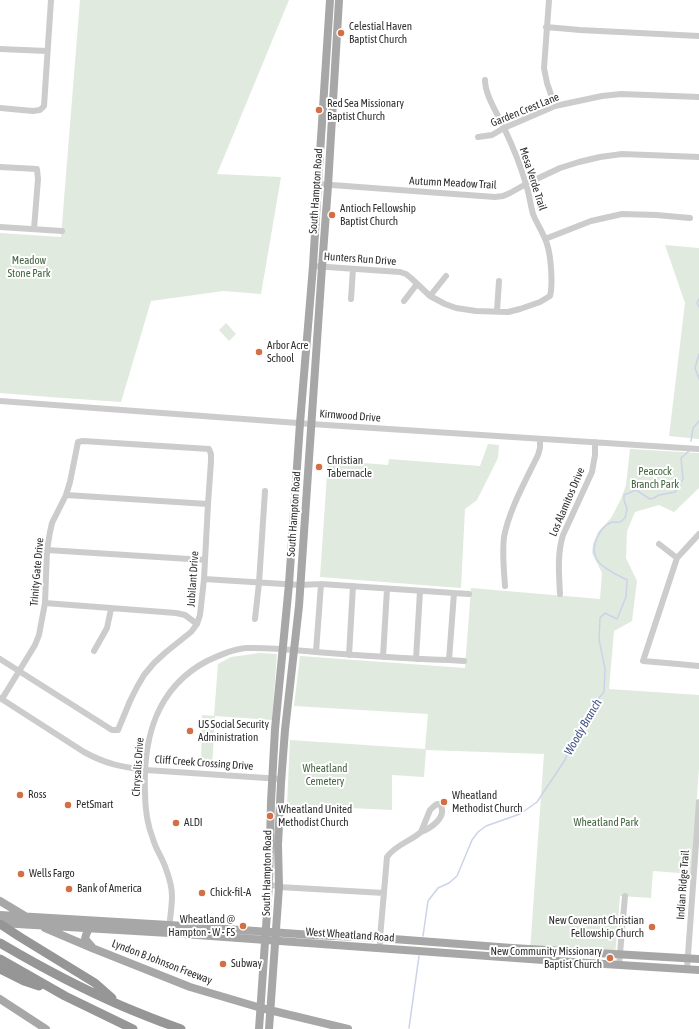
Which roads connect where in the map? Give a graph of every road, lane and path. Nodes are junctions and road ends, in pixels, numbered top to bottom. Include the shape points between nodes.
1 (51, 0) edge
2 (330, 0) edge
3 (339, 0) edge
4 (548, 0) edge
5 (546, 27) junction
6 (328, 31) junction
7 (338, 32) junction
8 (699, 36) edge
9 (0, 49) edge
10 (48, 51) junction
11 (325, 75) junction
12 (335, 76) junction
13 (485, 80) dead end
14 (699, 97) edge
15 (555, 106) junction
16 (0, 108) edge
17 (504, 128) junction
18 (478, 137) dead end
19 (699, 157) edge
20 (0, 167) edge
21 (318, 184) junction
22 (526, 184) junction
23 (328, 186) junction
24 (690, 218) dead end
25 (0, 227) edge
26 (34, 229) junction
27 (62, 231) dead end
28 (545, 240) junction
29 (318, 266) junction
30 (353, 269) junction
31 (446, 276) dead end
32 (499, 281) dead end
33 (417, 284) junction
34 (551, 288) joint
35 (430, 296) junction
36 (351, 299) dead end
37 (404, 300) dead end
38 (497, 311) junction
39 (0, 401) edge
40 (300, 423) junction
41 (311, 424) junction
42 (540, 439) junction
43 (80, 441) joint
44 (595, 442) junction
45 (699, 449) edge
46 (265, 491) dead end
47 (66, 495) junction
48 (208, 504) junction
49 (699, 534) edge
50 (659, 544) dead end
51 (47, 550) junction
52 (677, 558) junction
53 (205, 560) junction
54 (204, 579) junction
55 (259, 583) junction
56 (289, 584) junction
57 (321, 584) junction
58 (300, 585) junction
59 (354, 586) junction
60 (505, 586) dead end
61 (387, 589) junction
62 (420, 591) junction
63 (454, 593) junction
64 (469, 594) dead end
65 (560, 594) dead end
66 (45, 603) junction
67 (111, 609) junction
68 (255, 619) dead end
69 (197, 624) junction
70 (284, 649) junction
71 (294, 650) junction
72 (94, 651) dead end
73 (316, 652) junction
74 (349, 655) junction
75 (383, 657) junction
76 (0, 659) edge
77 (416, 659) junction
78 (449, 660) junction
79 (464, 661) dead end
80 (699, 666) edge
81 (19, 671) junction
82 (1, 699) edge
83 (275, 729) junction
84 (285, 730) junction
85 (146, 770) junction
86 (277, 778) junction
87 (699, 802) edge
88 (421, 832) dead end
89 (269, 884) junction
90 (279, 887) junction
91 (384, 893) junction
92 (625, 896) dead end
93 (0, 901) edge
94 (13, 912) junction
95 (0, 914) edge
96 (26, 916) junction
97 (0, 919) edge
98 (0, 923) edge
99 (170, 925) junction
100 (41, 926) junction
101 (89, 928) junction
102 (266, 931) junction
103 (276, 932) junction
104 (169, 933) junction
105 (380, 938) junction
106 (266, 940) junction
107 (276, 941) junction
108 (0, 943) edge
109 (493, 946) junction
110 (92, 948) junction
111 (380, 948) junction
112 (620, 954) junction
113 (492, 956) junction
114 (688, 958) junction
115 (0, 959) edge
116 (699, 959) edge
117 (619, 965) junction
118 (0, 969) edge
119 (687, 969) junction
120 (699, 970) edge
121 (59, 993) junction
122 (0, 999) edge
123 (121, 1006) junction
124 (261, 1008) junction
125 (270, 1010) junction
126 (44, 1028) edge
127 (133, 1029) edge
128 (181, 1029) edge
129 (259, 1029) edge
130 (269, 1029) edge
131 (348, 1029) edge

1 - 10 street
2 - 6 main road, South Hampton Road
3 - 7 main road, South Hampton Road
4 - 5 street
5 - 8 street
5 - 15 street via 544,68
6 - 7 main road
6 - 11 main road, South Hampton Road
7 - 12 main road, South Hampton Road
9 - 10 street
10 - 16 street via 44,106 33,111
11 - 12 main road
11 - 21 main road, South Hampton Road
12 - 23 main road, South Hampton Road
13 - 17 street, Mesa Verde Trail via 486,91
14 - 15 street, Garden Crest Lane via 621,94
15 - 17 street, Garden Crest Lane
17 - 18 street, Garden Crest Lane via 492,135
17 - 22 street, Mesa Verde Trail via 518,158
19 - 22 street, Autumn Meadow Trail via 622,154 600,157 560,168
20 - 26 street via 38,169
21 - 23 street, Autumn Meadow Trail
21 - 29 main road, South Hampton Road
22 - 23 street, Autumn Meadow Trail via 503,196 495,197
22 - 28 street, Mesa Verde Trail via 534,215
23 - 29 main road, South Hampton Road
24 - 28 street via 622,214 591,221
25 - 26 street
26 - 27 street
28 - 34 street, Mesa Verde Trail via 549,255
29 - 30 street, Hunters Run Drive
29 - 40 main road, South Hampton Road
29 - 41 main road, South Hampton Road
30 - 33 street, Hunters Run Drive via 400,272
30 - 36 street
31 - 35 street
32 - 38 street
33 - 35 street, Hunters Run Drive
33 - 37 street
34 - 38 street, Hunters Run Drive via 550,296 540,302 508,312
35 - 38 street, Hunters Run Drive via 456,308
39 - 40 street, Kirnwood Drive
40 - 41 street, Kirnwood Drive
40 - 56 main road, South Hampton Road
41 - 42 street, Kirnwood Drive
41 - 58 main road, South Hampton Road
42 - 44 street, Kirnwood Drive
42 - 60 street via 538,455 506,529 503,553
43 - 47 street, Trinity Gate Drive via 77,444
43 - 48 street, Jubilant Drive via 209,449 212,454
44 - 45 street, Kirnwood Drive
44 - 65 street, Los Alamitos Drive via 592,472 560,543
46 - 55 street
47 - 48 street
47 - 51 street, Trinity Gate Drive via 52,523
48 - 53 street, Jubilant Drive
49 - 52 street
50 - 52 street
51 - 53 street
51 - 66 street, Trinity Gate Drive
52 - 80 street via 643,661
53 - 54 street, Jubilant Drive
54 - 55 street
54 - 69 street, Jubilant Drive
55 - 56 street
55 - 68 street
56 - 58 street
56 - 70 main road, South Hampton Road
57 - 58 street
57 - 59 street
57 - 73 street
58 - 71 main road, South Hampton Road
59 - 61 street
59 - 74 street
61 - 62 street
61 - 75 street
62 - 63 street
62 - 77 street
63 - 64 street
63 - 78 street
66 - 67 street
66 - 81 street, Trinity Gate Drive via 37,640
67 - 69 street via 176,613 185,615
67 - 72 street via 107,628
69 - 81 street, Jubilant Drive via 189,635 154,663 144,676 118,730 112,730
70 - 71 street, Chrysalis Drive
70 - 83 main road, South Hampton Road
70 - 85 street, Chrysalis Drive via 246,648 230,651 200,665 185,677 168,694 154,720 148,742
71 - 73 street, Chrysalis Drive
71 - 84 main road, South Hampton Road
73 - 74 street, Chrysalis Drive
74 - 75 street, Chrysalis Drive
75 - 77 street, Chrysalis Drive
76 - 81 street
77 - 78 street, Chrysalis Drive
78 - 79 street, Chrysalis Drive
81 - 82 street, Trinity Gate Drive
82 - 85 street, Cliff Creek Crossing Drive via 98,760
83 - 84 main road
83 - 86 main road, South Hampton Road
84 - 86 main road, South Hampton Road
85 - 86 street, Cliff Creek Crossing Drive
85 - 99 street, Chrysalis Drive via 148,823 166,869 172,895
86 - 89 main road, South Hampton Road via 270,823
86 - 90 main road, South Hampton Road
87 - 114 street, Indian Ridge Trail
88 - 91 street via 389,855
89 - 90 street
89 - 102 main road, South Hampton Road
90 - 91 street
90 - 103 main road, South Hampton Road
91 - 105 street
92 - 112 street
93 - 94 main road, Lyndon B Johnson Freeway
94 - 95 main road
94 - 96 main road, Lyndon B Johnson Freeway
94 - 97 main road via 7,919
96 - 99 main road, West Wheatland Road
96 - 100 main road, Lyndon B Johnson Freeway
98 - 100 main road, West Wheatland Road
98 - 123 highway via 95,983
99 - 102 main road, West Wheatland Road
99 - 104 street, Chrysalis Drive
100 - 101 main road, West Wheatland Road
100 - 110 main road, Lyndon B Johnson Freeway
101 - 104 main road, West Wheatland Road
101 - 110 main road via 85,939
102 - 103 main road, West Wheatland Road
102 - 106 main road, South Hampton Road
103 - 105 main road, West Wheatland Road
103 - 107 main road, South Hampton Road
104 - 106 main road, West Wheatland Road
105 - 109 main road, West Wheatland Road
105 - 111 street
106 - 107 main road, West Wheatland Road
106 - 124 main road, South Hampton Road
107 - 111 main road, West Wheatland Road
107 - 125 main road, South Hampton Road
108 - 123 highway via 44,969
109 - 112 main road, West Wheatland Road
109 - 113 main road
110 - 124 main road, Lyndon B Johnson Freeway via 190,987
111 - 113 main road, West Wheatland Road
112 - 114 main road, West Wheatland Road
112 - 117 street
113 - 117 main road, West Wheatland Road
114 - 116 main road, West Wheatland Road
114 - 119 street, Indian Ridge Trail
115 - 121 highway
117 - 119 main road, West Wheatland Road
118 - 121 highway via 24,981
119 - 120 main road, West Wheatland Road
121 - 127 highway
122 - 126 main road
123 - 128 highway
124 - 125 main road, Lyndon B Johnson Freeway
124 - 129 main road, South Hampton Road
125 - 130 main road, South Hampton Road
125 - 131 main road, Lyndon B Johnson Freeway

